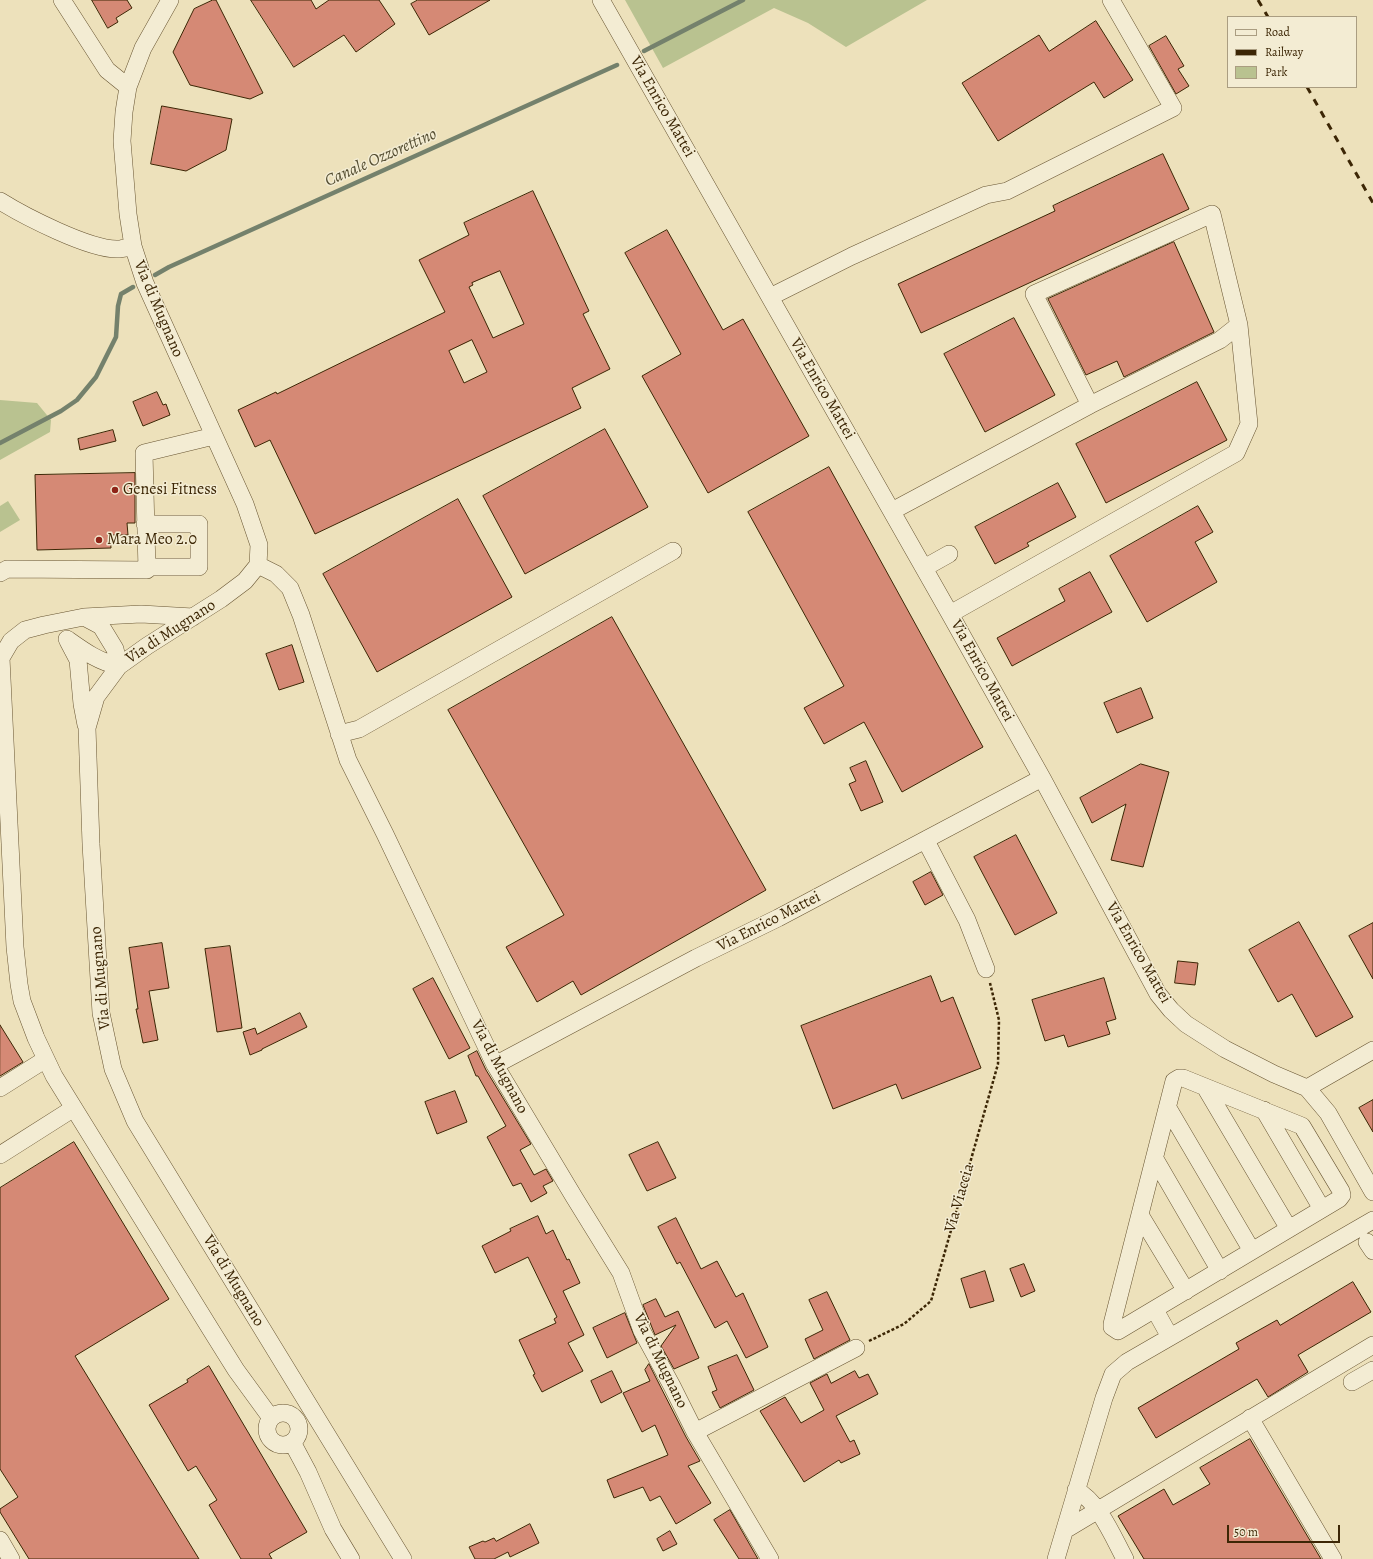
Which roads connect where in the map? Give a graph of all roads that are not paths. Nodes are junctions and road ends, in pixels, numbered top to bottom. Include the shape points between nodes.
1 (62, 0) edge
2 (170, 0) edge
3 (600, 0) edge
4 (1111, 0) edge
5 (128, 87) junction
6 (0, 201) edge
7 (133, 246) junction
8 (770, 297) junction
9 (1239, 325) junction
10 (1090, 405) junction
11 (214, 436) junction
12 (892, 511) junction
13 (145, 524) junction
14 (673, 551) dead end
15 (949, 554) dead end
16 (258, 565) junction
17 (147, 567) junction
18 (924, 568) junction
19 (0, 573) edge
20 (950, 614) junction
21 (84, 617) junction
22 (193, 617) junction
23 (53, 624) junction
24 (67, 639) junction
25 (118, 666) junction
26 (87, 728) junction
27 (339, 734) junction
28 (1042, 778) junction
29 (4, 837) edge
30 (926, 841) junction
31 (986, 969) road end
32 (1373, 1050) edge
33 (46, 1059) junction
34 (495, 1065) junction
35 (1205, 1087) junction
36 (0, 1088) edge
37 (1308, 1088) junction
38 (74, 1108) junction
39 (1168, 1108) junction
40 (1264, 1110) junction
41 (0, 1155) edge
42 (1155, 1159) junction
43 (1373, 1192) edge
44 (1322, 1209) junction
45 (1140, 1215) junction
46 (1373, 1220) edge
47 (1289, 1229) junction
48 (1252, 1251) junction
49 (1220, 1271) junction
50 (1186, 1291) junction
51 (1155, 1310) junction
52 (1170, 1337) junction
53 (1373, 1345) edge
54 (856, 1348) road end
55 (1373, 1370) edge
56 (1352, 1382) dead end
57 (271, 1418) junction
58 (1250, 1418) junction
59 (695, 1432) junction
60 (292, 1442) junction
61 (1076, 1490) junction
62 (1097, 1510) junction
63 (1065, 1530) junction
64 (0, 1540) edge
65 (11, 1559) edge
66 (352, 1559) edge
67 (403, 1559) edge
68 (770, 1559) edge
69 (1056, 1559) edge
70 (1125, 1559) edge
71 (1333, 1559) edge

1 - 5 street via 107,70
2 - 5 street, Via di Mugnano via 143,48
3 - 8 street, Via Enrico Mattei
4 - 8 street via 1173,108 1007,191 986,196 852,256
5 - 7 street, Via di Mugnano via 122,140
6 - 7 street via 22,215 95,245 117,249
7 - 11 street, Via di Mugnano via 149,294
8 - 12 street, Via Enrico Mattei
9 - 10 street via 1220,340
9 - 10 street via 1212,214 1034,294
9 - 20 street via 1249,424 1236,452
10 - 12 street
11 - 13 street via 144,453
11 - 16 street, Via di Mugnano via 245,504 259,545
12 - 18 street, Via Enrico Mattei
13 - 17 street
13 - 17 street via 199,524 199,567
14 - 27 street via 358,729
15 - 18 street
16 - 22 street, Via di Mugnano via 245,581
16 - 27 street, Via di Mugnano via 276,574 290,588
17 - 19 street via 147,570 7,569
18 - 20 street, Via Enrico Mattei
20 - 28 street, Via Enrico Mattei
21 - 22 street via 141,614
21 - 23 street
21 - 25 street via 101,626 115,649
22 - 25 street, Via di Mugnano
23 - 24 street
23 - 29 street via 25,630 11,641 1,658
24 - 25 street via 93,657
24 - 26 street via 78,660
25 - 26 street, Via di Mugnano via 96,697
26 - 67 street, Via di Mugnano via 101,1014 113,1069 135,1121
27 - 34 street, Via di Mugnano via 348,760
28 - 30 street, Via Enrico Mattei
28 - 37 street, Via Enrico Mattei via 1158,994 1171,1010 1186,1024 1225,1049
29 - 33 street via 14,947 22,1001
30 - 31 street via 967,920
30 - 34 street, Via Enrico Mattei via 696,958
32 - 37 street
33 - 36 street
33 - 38 street
34 - 59 street, Via di Mugnano via 621,1273 642,1332
35 - 39 street via 1179,1078 1174,1081
35 - 40 street
35 - 47 street
37 - 43 street, Via Enrico Mattei via 1328,1113
38 - 41 street
38 - 57 street via 215,1337
39 - 42 street
39 - 48 street
40 - 44 street
40 - 44 street via 1302,1126 1341,1191 1339,1199
42 - 45 street
42 - 49 street
44 - 47 street
45 - 50 street
45 - 51 street via 1112,1327 1118,1331
46 - 52 street
47 - 48 street
48 - 49 street
49 - 50 street
50 - 51 street
51 - 52 street
52 - 61 street via 1127,1362 1113,1374
53 - 58 street
54 - 59 street
55 - 56 street
57 - 60 street via 267,1428 269,1437 276,1444
57 - 60 street via 281,1413 292,1415 296,1419 299,1434
58 - 62 street
58 - 71 street
59 - 68 street, Via di Mugnano
60 - 66 street via 333,1529
61 - 62 street via 1092,1502
61 - 63 street
62 - 63 street
62 - 70 street
63 - 69 street
64 - 65 street

